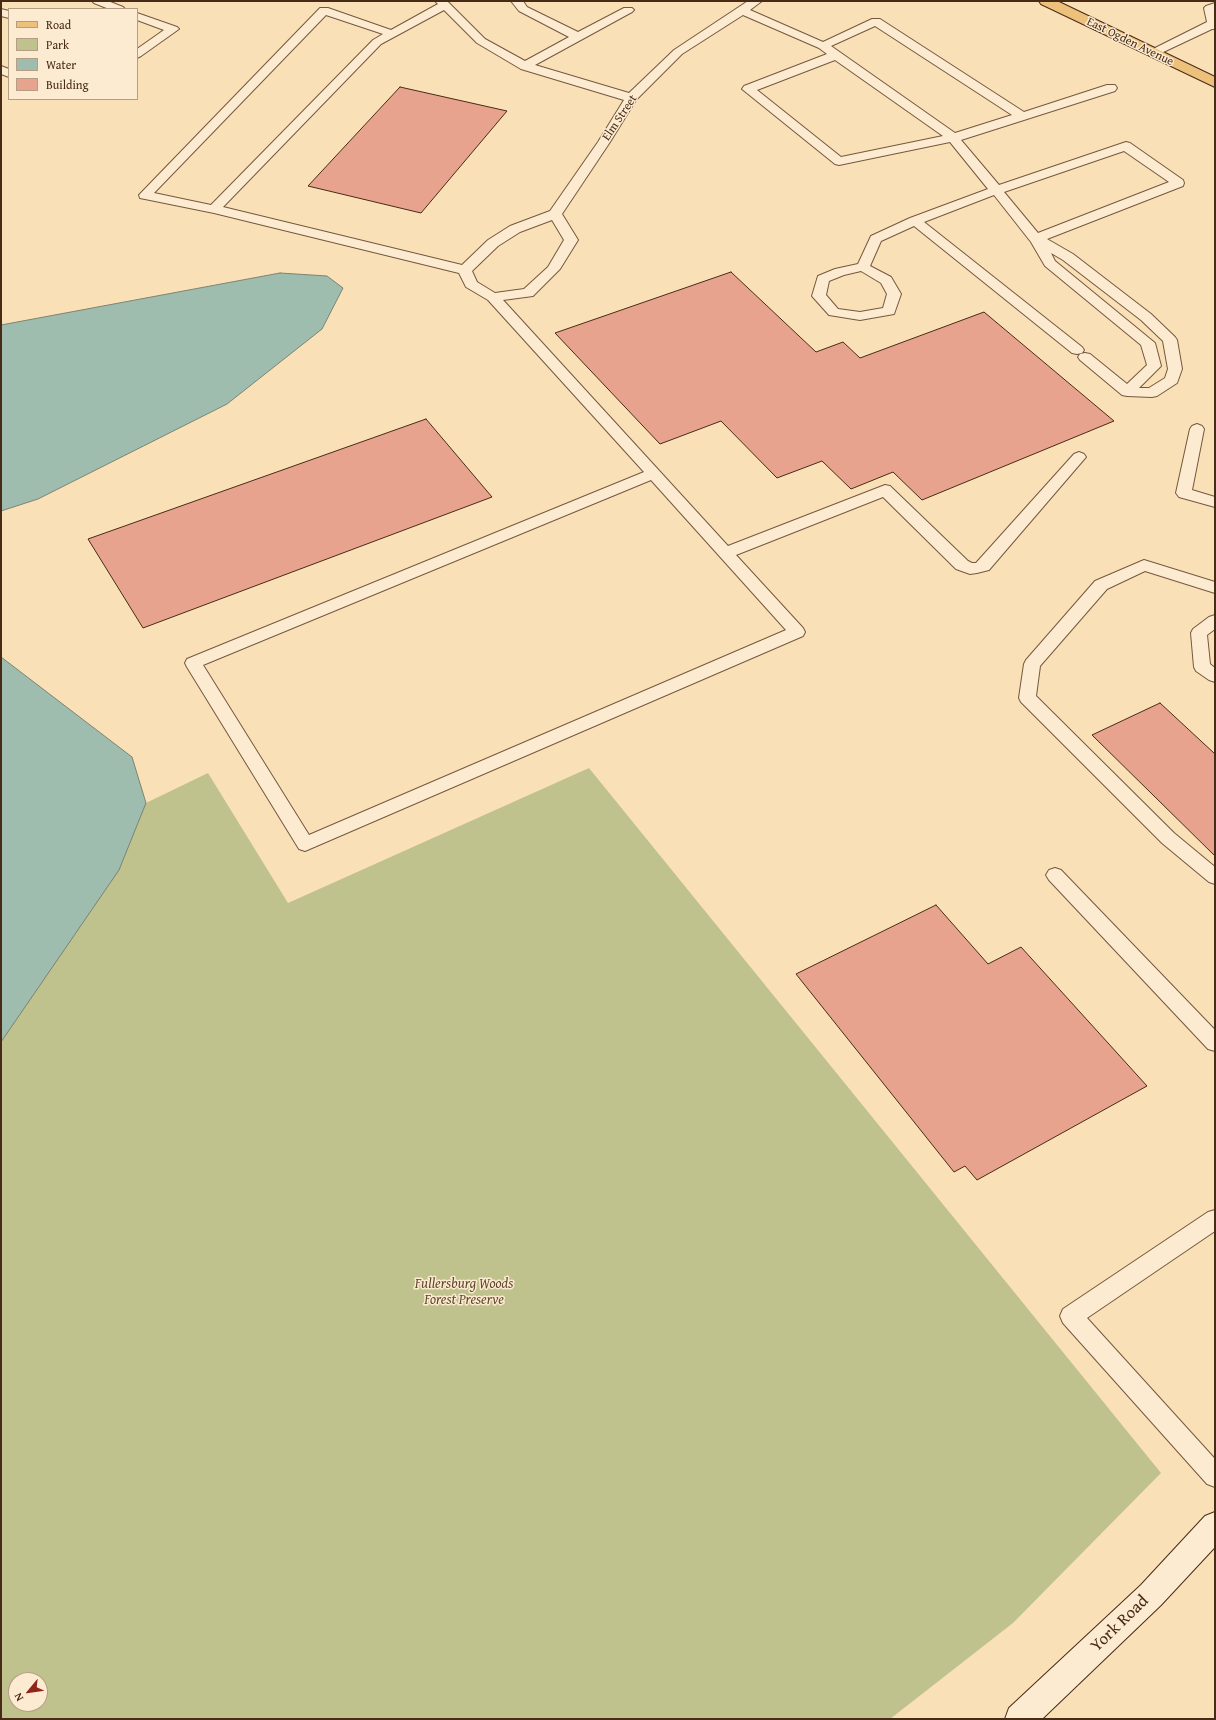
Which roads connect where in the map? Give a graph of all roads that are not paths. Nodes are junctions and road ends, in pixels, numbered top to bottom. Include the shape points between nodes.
1 (98, 1) edge
2 (516, 1) edge
3 (756, 1) edge
4 (1046, 1) edge
5 (443, 3) edge
6 (1215, 6) edge
7 (116, 8) edge
8 (628, 10) dead end
9 (741, 10) junction
10 (138, 16) edge
11 (1214, 25) edge
12 (393, 34) junction
13 (578, 37) junction
14 (823, 46) junction
15 (138, 53) edge
16 (1153, 53) junction
17 (836, 55) junction
18 (525, 66) junction
19 (1215, 83) edge
20 (1111, 88) dead end
21 (631, 98) junction
22 (1022, 116) junction
23 (953, 138) junction
24 (996, 190) junction
25 (214, 209) junction
26 (555, 214) junction
27 (915, 221) junction
28 (1036, 239) junction
29 (863, 266) junction
30 (465, 270) junction
31 (493, 297) junction
32 (1127, 392) junction
33 (1197, 429) dead end
34 (1079, 456) dead end
35 (653, 474) junction
36 (1215, 502) edge
37 (726, 553) junction
38 (1215, 588) edge
39 (1215, 621) edge
40 (1215, 676) edge
41 (1055, 875) dead end
42 (1215, 877) edge
43 (1215, 1043) edge
44 (1215, 1219) edge
45 (1215, 1476) edge
46 (1215, 1526) edge
47 (1020, 1719) edge

1 - 7 lane
2 - 13 lane via 523,9
3 - 9 lane, Elm Street
4 - 16 main road, East Ogden Avenue
5 - 12 lane
5 - 18 lane via 481,41
6 - 11 lane via 1210,8
8 - 13 lane
9 - 14 lane
9 - 21 lane, Elm Street via 678,52
10 - 15 lane via 173,29
11 - 16 lane
12 - 25 lane via 378,42
12 - 25 lane via 324,10 145,195
13 - 18 lane
14 - 17 lane
14 - 22 lane via 876,21
16 - 19 main road, East Ogden Avenue
17 - 23 lane
17 - 23 lane via 748,89 838,160
18 - 21 lane
20 - 22 lane
21 - 26 lane, Elm Street
22 - 23 lane
23 - 24 lane
24 - 27 lane
24 - 28 lane
24 - 28 lane via 1126,146 1178,183
25 - 30 lane
26 - 30 lane via 515,229 493,243
26 - 31 lane via 571,240 553,269 528,293
27 - 29 lane via 876,240
27 - 32 lane
28 - 32 lane via 1050,263 1148,343 1154,366
28 - 32 lane via 1068,256 1146,317 1170,340 1175,369 1172,380 1152,393
29 - 29 lane via 886,280 894,294 889,310 860,316 834,312 818,296 823,279
30 - 31 lane via 471,284
31 - 35 lane
33 - 36 lane via 1184,493
34 - 37 lane via 983,566 977,568 970,569 962,565 885,490
35 - 37 lane
35 - 37 lane via 193,663 305,844 797,632
38 - 42 lane via 1144,565 1101,585 1032,664 1026,698 1168,838
39 - 40 lane via 1199,633 1202,667
41 - 43 lane
44 - 45 lane via 1071,1316
46 - 47 main road, York Road via 1151,1594

